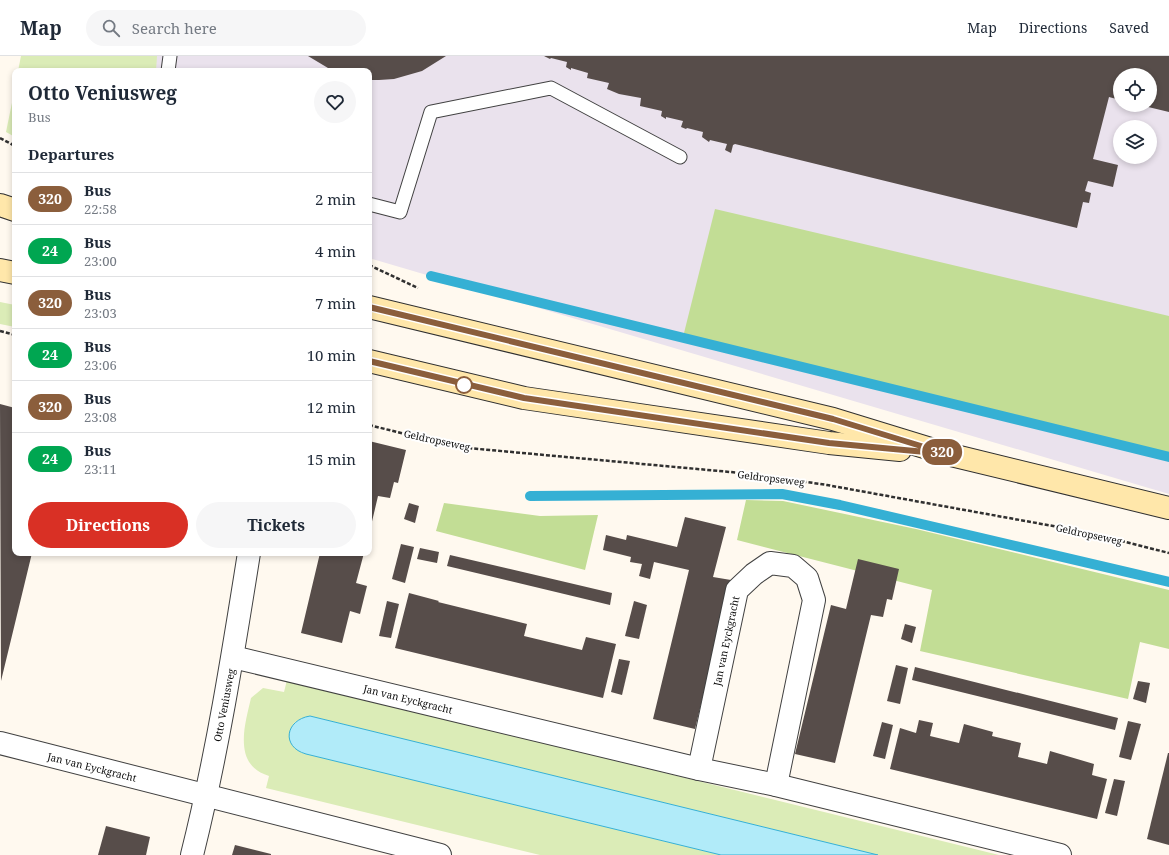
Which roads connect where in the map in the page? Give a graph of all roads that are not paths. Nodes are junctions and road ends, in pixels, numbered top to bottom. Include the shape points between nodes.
1 (170, 56) edge
2 (168, 68) edge
3 (680, 157) dead end
4 (0, 205) edge
5 (372, 205) edge
6 (12, 209) edge
7 (0, 270) edge
8 (12, 272) edge
9 (372, 308) edge
10 (372, 362) edge
11 (947, 454) junction
12 (1169, 508) edge
13 (249, 556) edge
14 (233, 657) junction
15 (0, 743) edge
16 (699, 769) junction
17 (776, 785) junction
18 (206, 796) junction
19 (192, 855) edge
20 (440, 855) edge
21 (1060, 855) edge

1 - 2 lane
3 - 5 lane via 551,88 431,112 400,212
4 - 6 main road
7 - 8 main road
9 - 11 main road via 833,419
10 - 11 main road via 524,398 829,443
11 - 12 main road
13 - 14 street, Otto Veniusweg
14 - 16 street, Jan van Eyckgracht
14 - 18 street, Otto Veniusweg
15 - 18 street, Jan van Eyckgracht
16 - 17 street, Jan van Eyckgracht
16 - 17 street, Jan van Eyckgracht via 737,590 770,563 792,566 807,578 814,600
17 - 21 street, Jan van Eyckgracht
18 - 19 street, Otto Veniusweg
18 - 20 street, Jan van Eyckgracht

